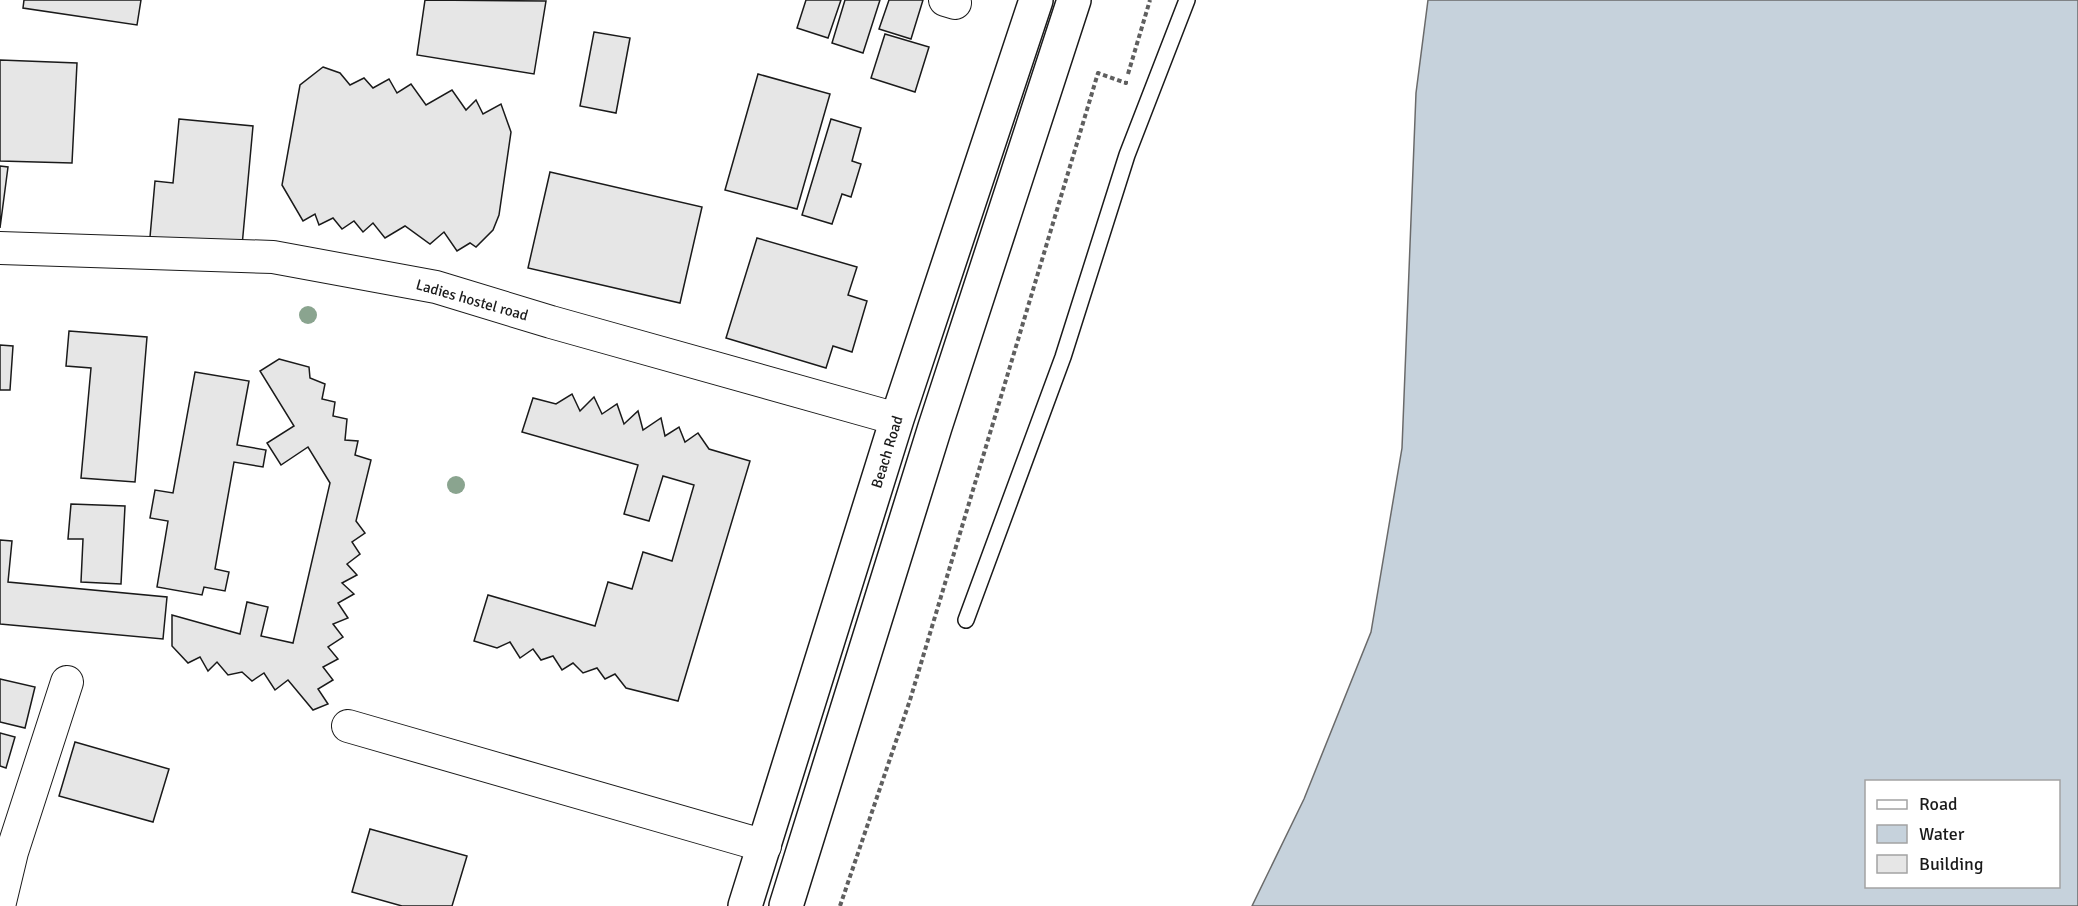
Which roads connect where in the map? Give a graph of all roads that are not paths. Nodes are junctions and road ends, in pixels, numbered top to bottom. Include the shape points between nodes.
1 (1036, 0) edge
2 (1074, 0) edge
3 (1187, 0) edge
4 (0, 248) edge
5 (897, 419) junction
6 (966, 620) dead end
7 (67, 682) dead end
8 (348, 726) dead end
9 (765, 846) junction
10 (6, 850) edge
11 (0, 902) edge
12 (746, 906) edge
13 (786, 906) edge

1 - 5 main road, Beach Road
2 - 13 main road via 935,427
3 - 6 lane via 1127,155 1063,357
4 - 5 street, Ladies hostel road via 273,257 436,287
5 - 9 main road, Beach Road
7 - 10 street
8 - 9 street
9 - 12 main road, Beach Road
10 - 11 street

